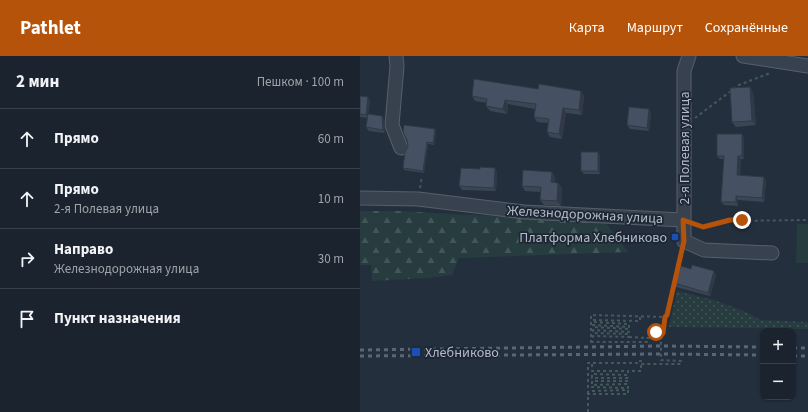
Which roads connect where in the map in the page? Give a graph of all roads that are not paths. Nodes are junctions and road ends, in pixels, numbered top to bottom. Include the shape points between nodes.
1 (396, 56) edge
2 (689, 56) edge
3 (743, 56) edge
4 (808, 66) edge
5 (401, 148) dead end
6 (360, 198) edge
7 (683, 220) junction
8 (772, 253) dead end

1 - 5 street via 392,125
2 - 7 street, 2-я Полевая улица via 684,71
3 - 4 street
6 - 7 street, Железнодорожная улица via 418,199 524,212
7 - 8 street, 2-я Полевая улица via 684,241 704,250

